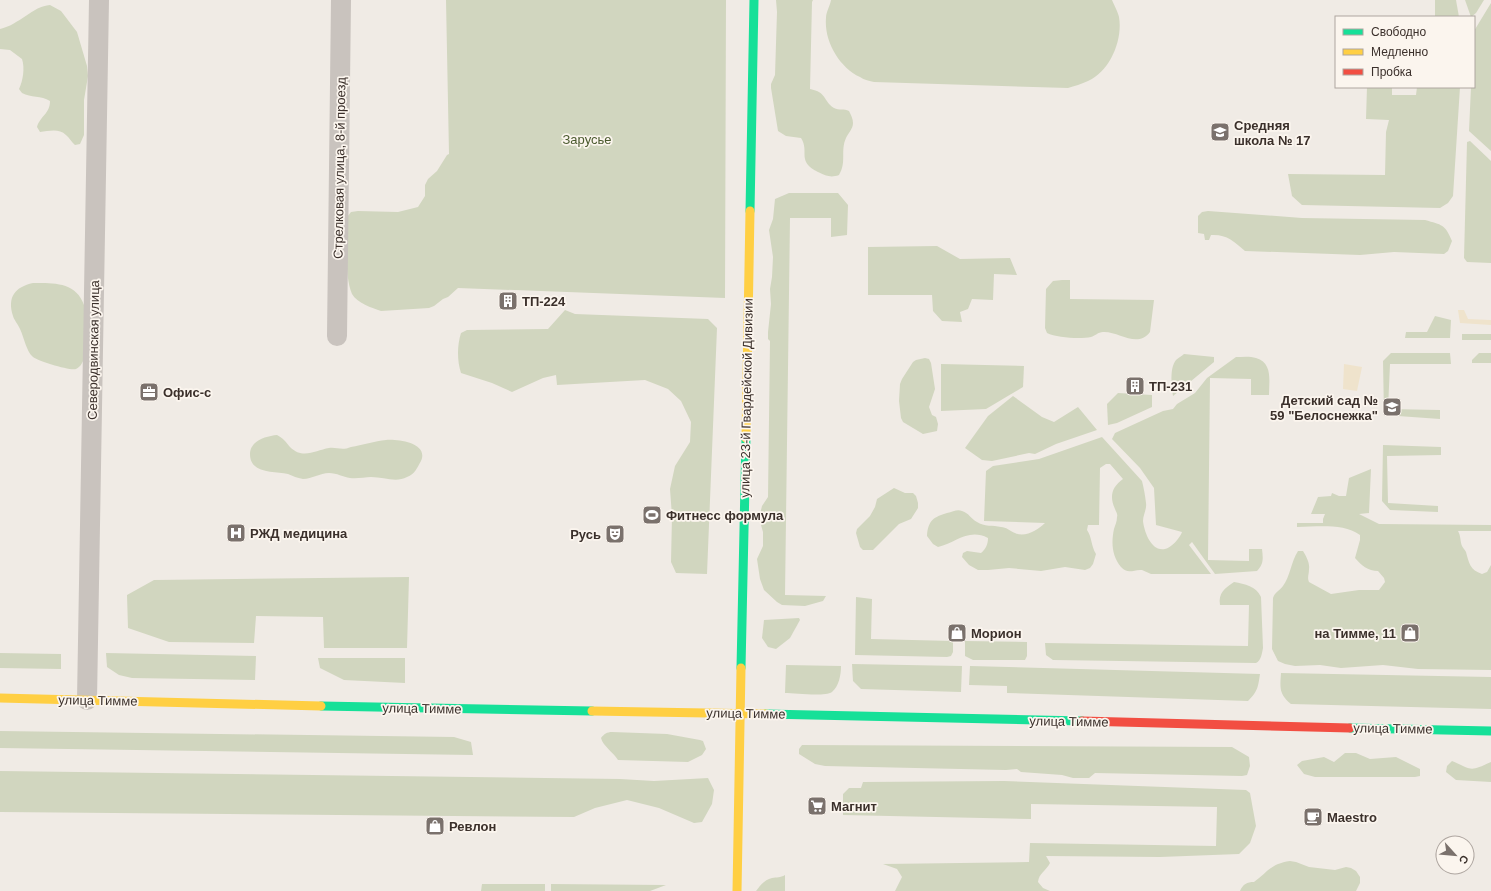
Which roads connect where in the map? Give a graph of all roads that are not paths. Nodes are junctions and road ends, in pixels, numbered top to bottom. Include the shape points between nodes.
1 (99, 0) edge
2 (341, 0) edge
3 (754, 0) edge
4 (338, 336) dead end
5 (0, 698) edge
6 (87, 700) junction
7 (740, 713) junction
8 (1491, 731) edge
9 (737, 891) edge

1 - 6 street, Северодвинская улица
2 - 4 street, Стрелковая улица, 8-й проезд
3 - 7 main road, улица 23-й Гвардейской Дивизии
5 - 6 main road, улица Тимме
6 - 7 main road, улица Тимме
7 - 8 main road, улица Тимме
7 - 9 main road, улица 23-й Гвардейской Дивизии

